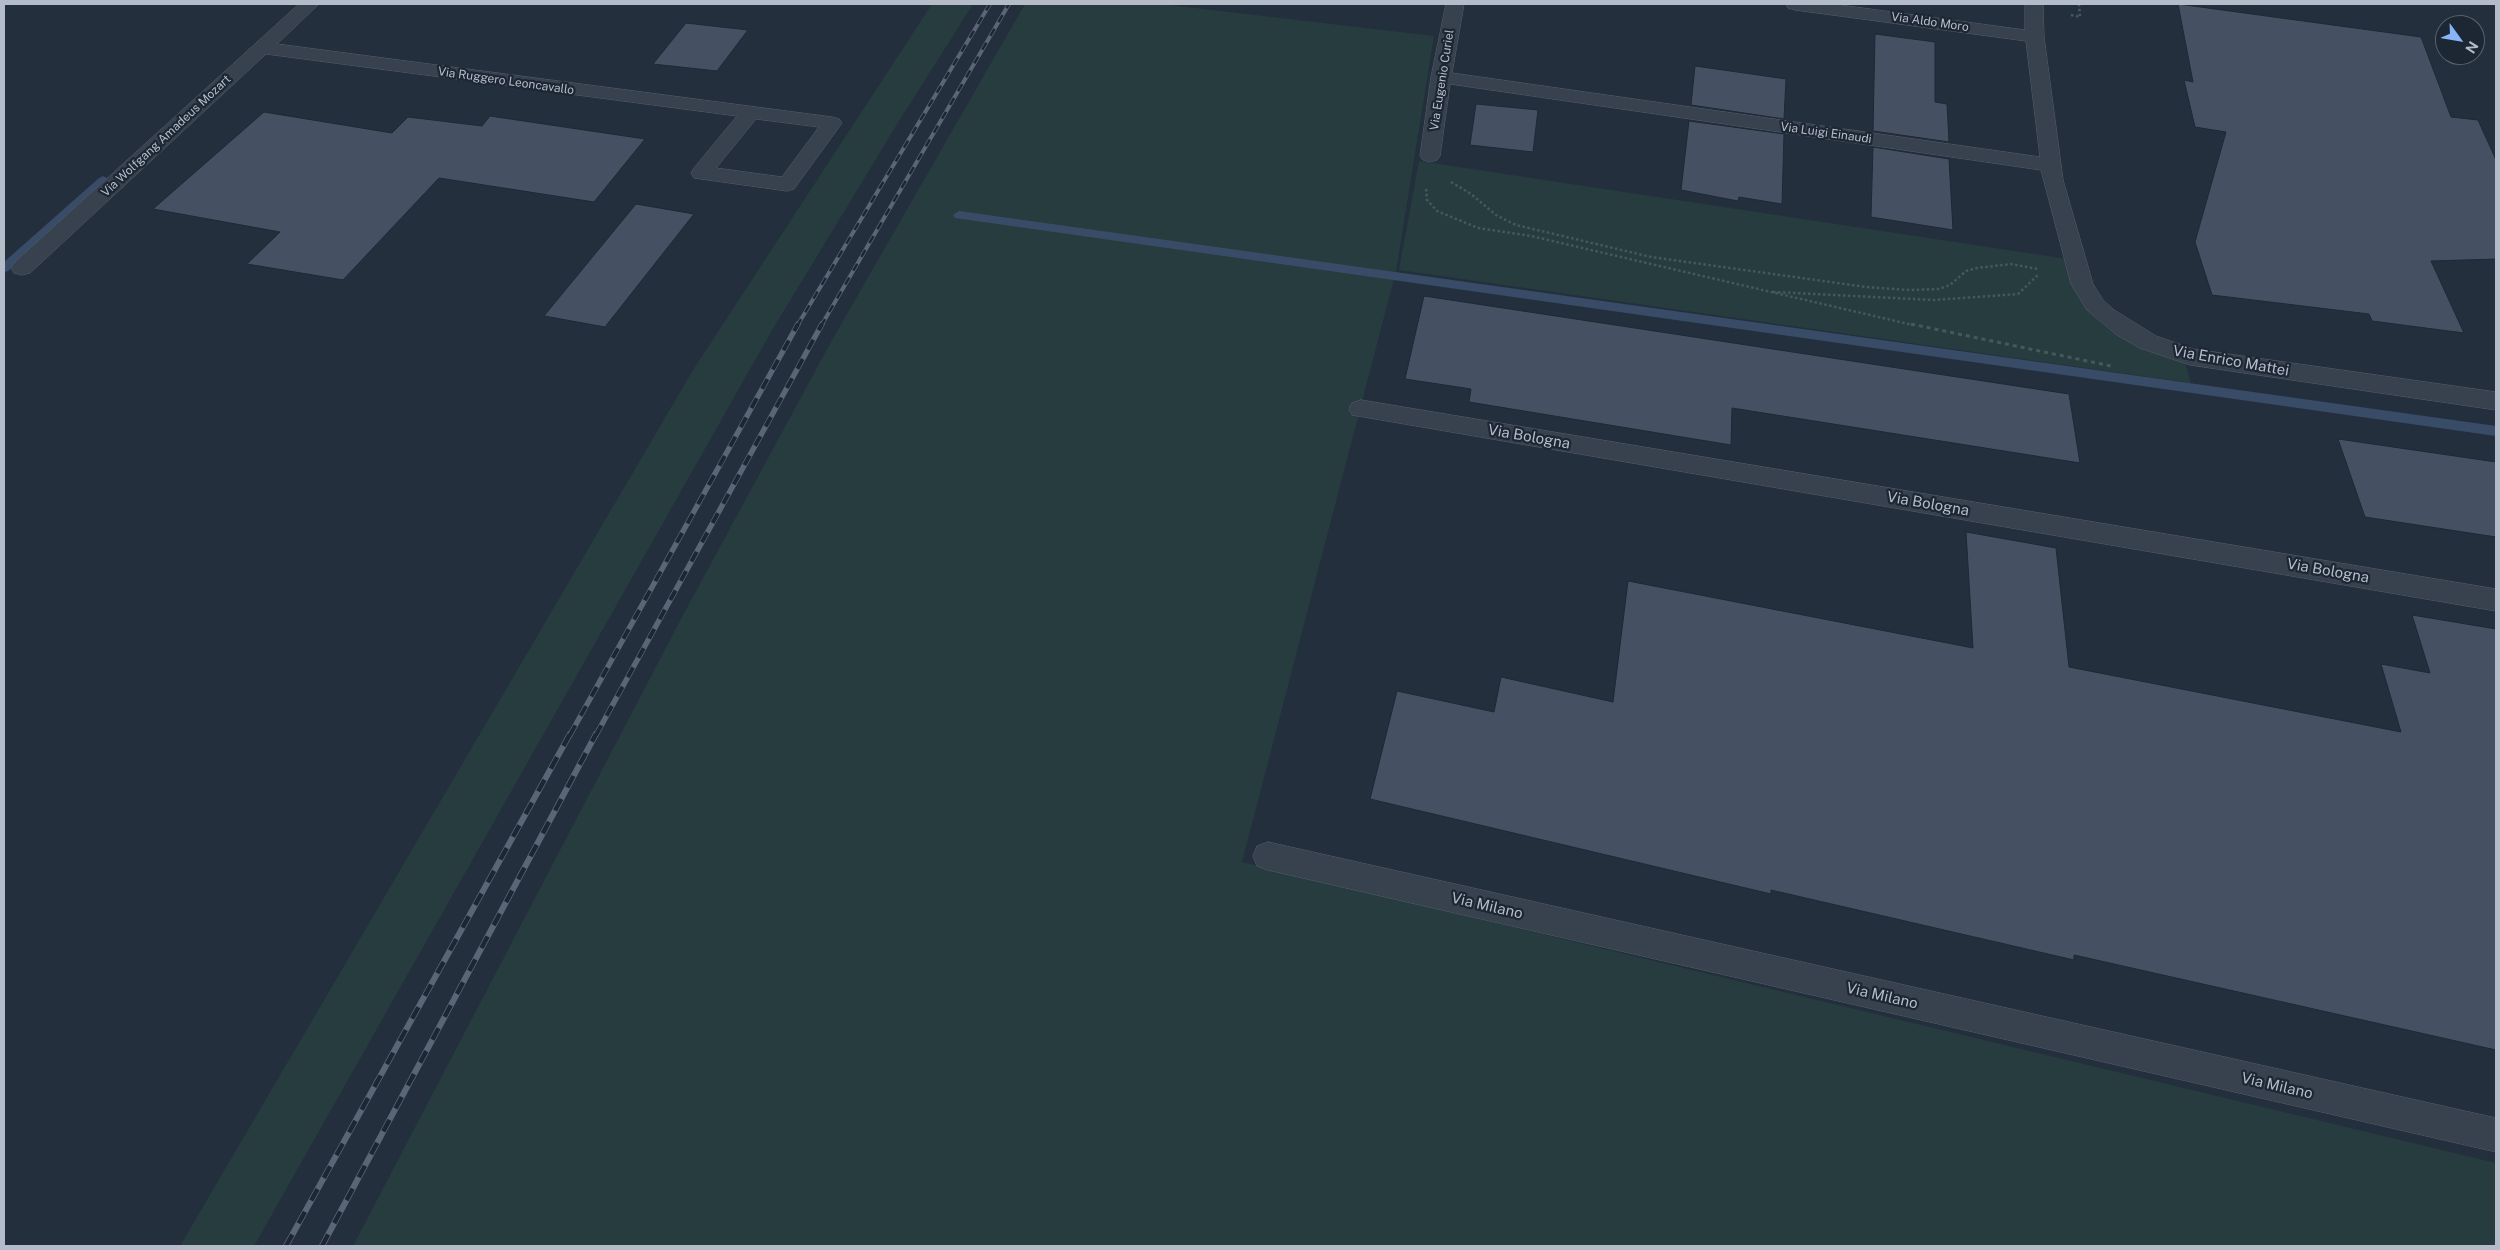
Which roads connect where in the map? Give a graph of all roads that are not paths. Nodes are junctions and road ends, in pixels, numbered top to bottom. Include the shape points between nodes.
1 (310, 4) edge
2 (1455, 4) edge
3 (1795, 4) edge
4 (2034, 4) edge
5 (2035, 37) junction
6 (261, 48) junction
7 (1441, 77) junction
8 (750, 113) junction
9 (1429, 165) road end
10 (2050, 165) junction
11 (22, 268) dead end
12 (2496, 401) edge
13 (1361, 409) dead end
14 (2496, 600) edge
15 (1268, 856) dead end
16 (2496, 1136) edge

1 - 6 street, Via Wolfgang Amadeus Mozart
2 - 7 street, Via Eugenio Curiel
3 - 5 street, Via Aldo Moro
4 - 5 street
5 - 10 street
6 - 8 street, Via Ruggero Leoncavallo
6 - 11 street, Via Wolfgang Amadeus Mozart
7 - 9 street, Via Eugenio Curiel
7 - 10 street, Via Luigi Einaudi
8 - 8 street, Via Ruggero Leoncavallo via 814,121 832,123 787,184 702,172
10 - 12 street, Via Enrico Mattei via 2082,284 2106,315 2132,334 2173,352 2208,360
13 - 14 street, Via Bologna
15 - 16 street, Via Milano

